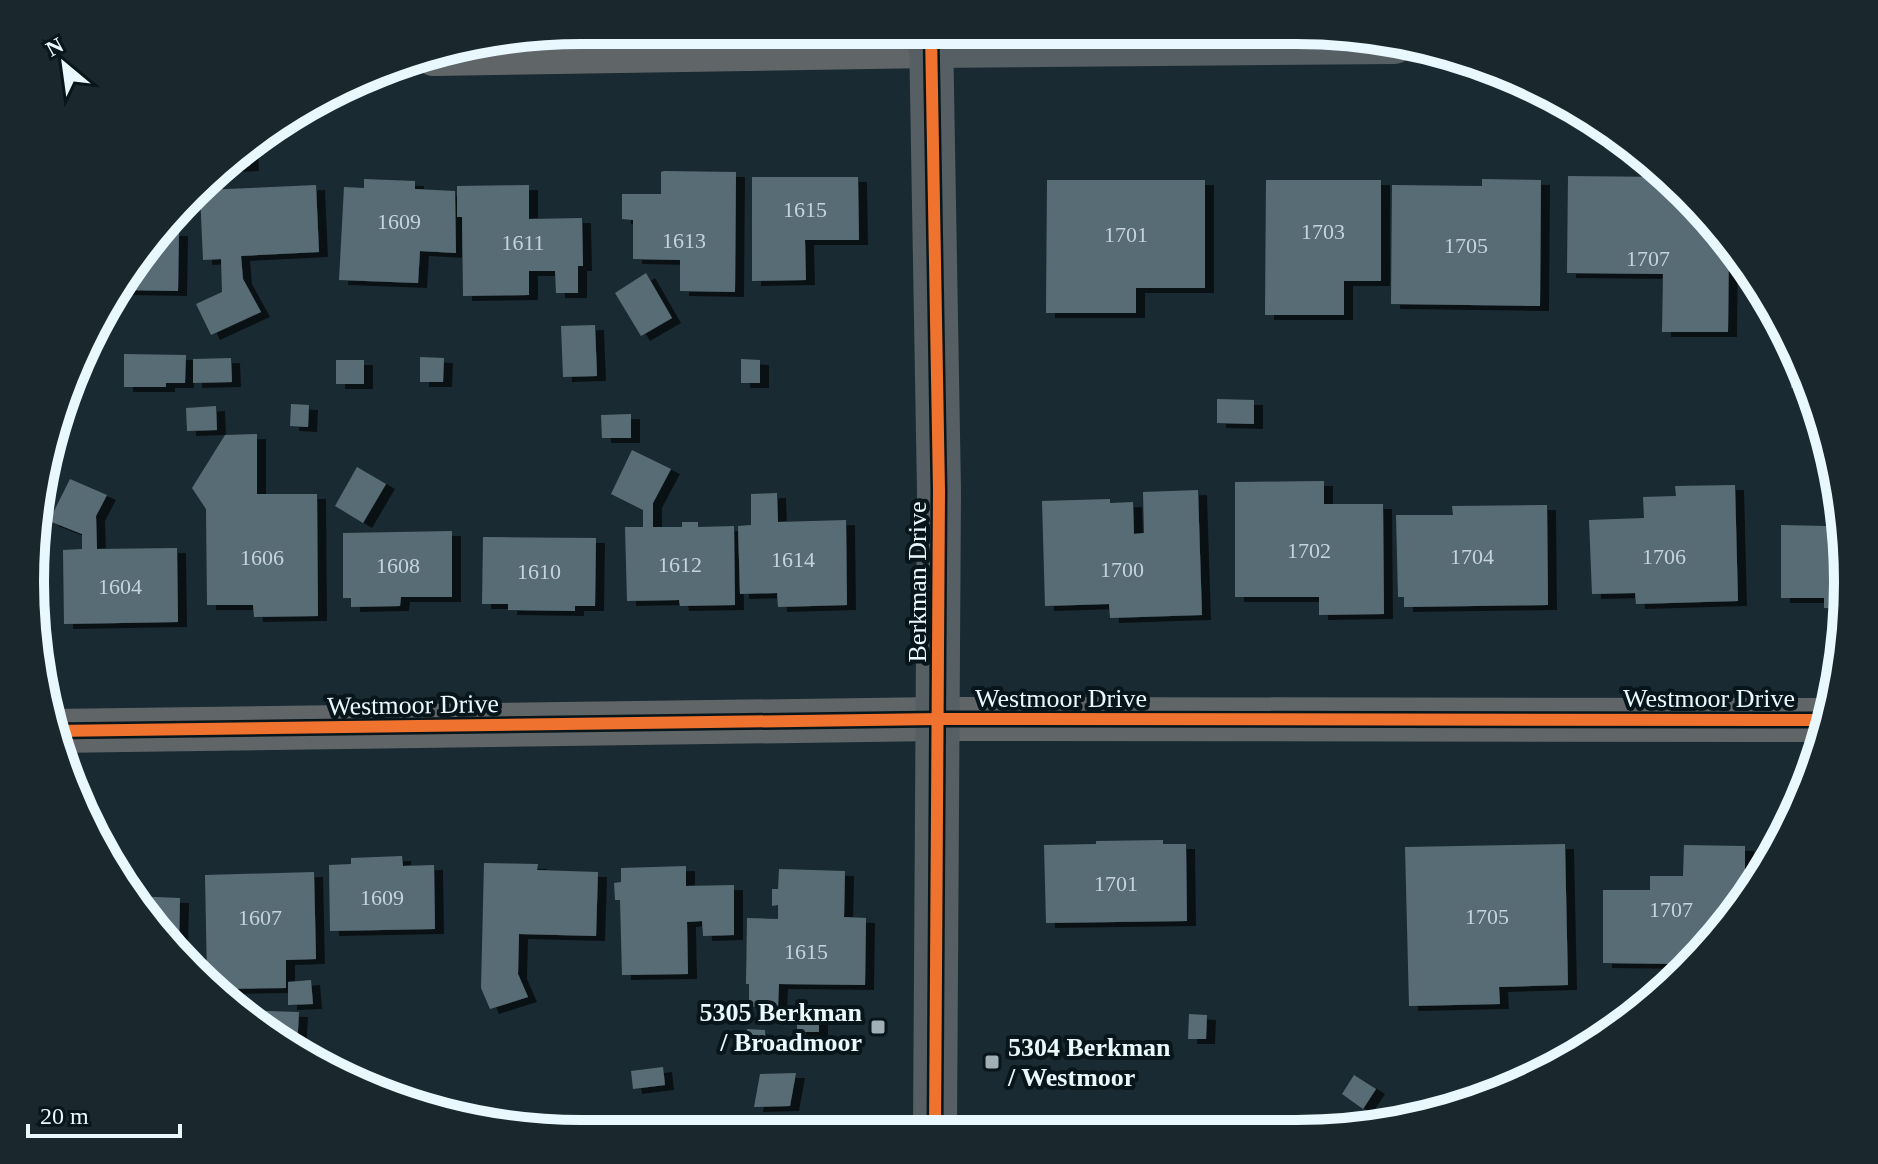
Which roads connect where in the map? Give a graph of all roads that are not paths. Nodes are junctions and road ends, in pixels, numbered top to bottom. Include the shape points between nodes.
1 (765, 44) edge
2 (930, 44) edge
3 (489, 52) edge
4 (938, 719) junction
5 (1816, 720) edge
6 (65, 731) edge
7 (935, 1120) edge

1 - 3 street
2 - 4 street, Berkman Drive
4 - 5 street, Westmoor Drive
4 - 6 street, Westmoor Drive
4 - 7 street, Berkman Drive

